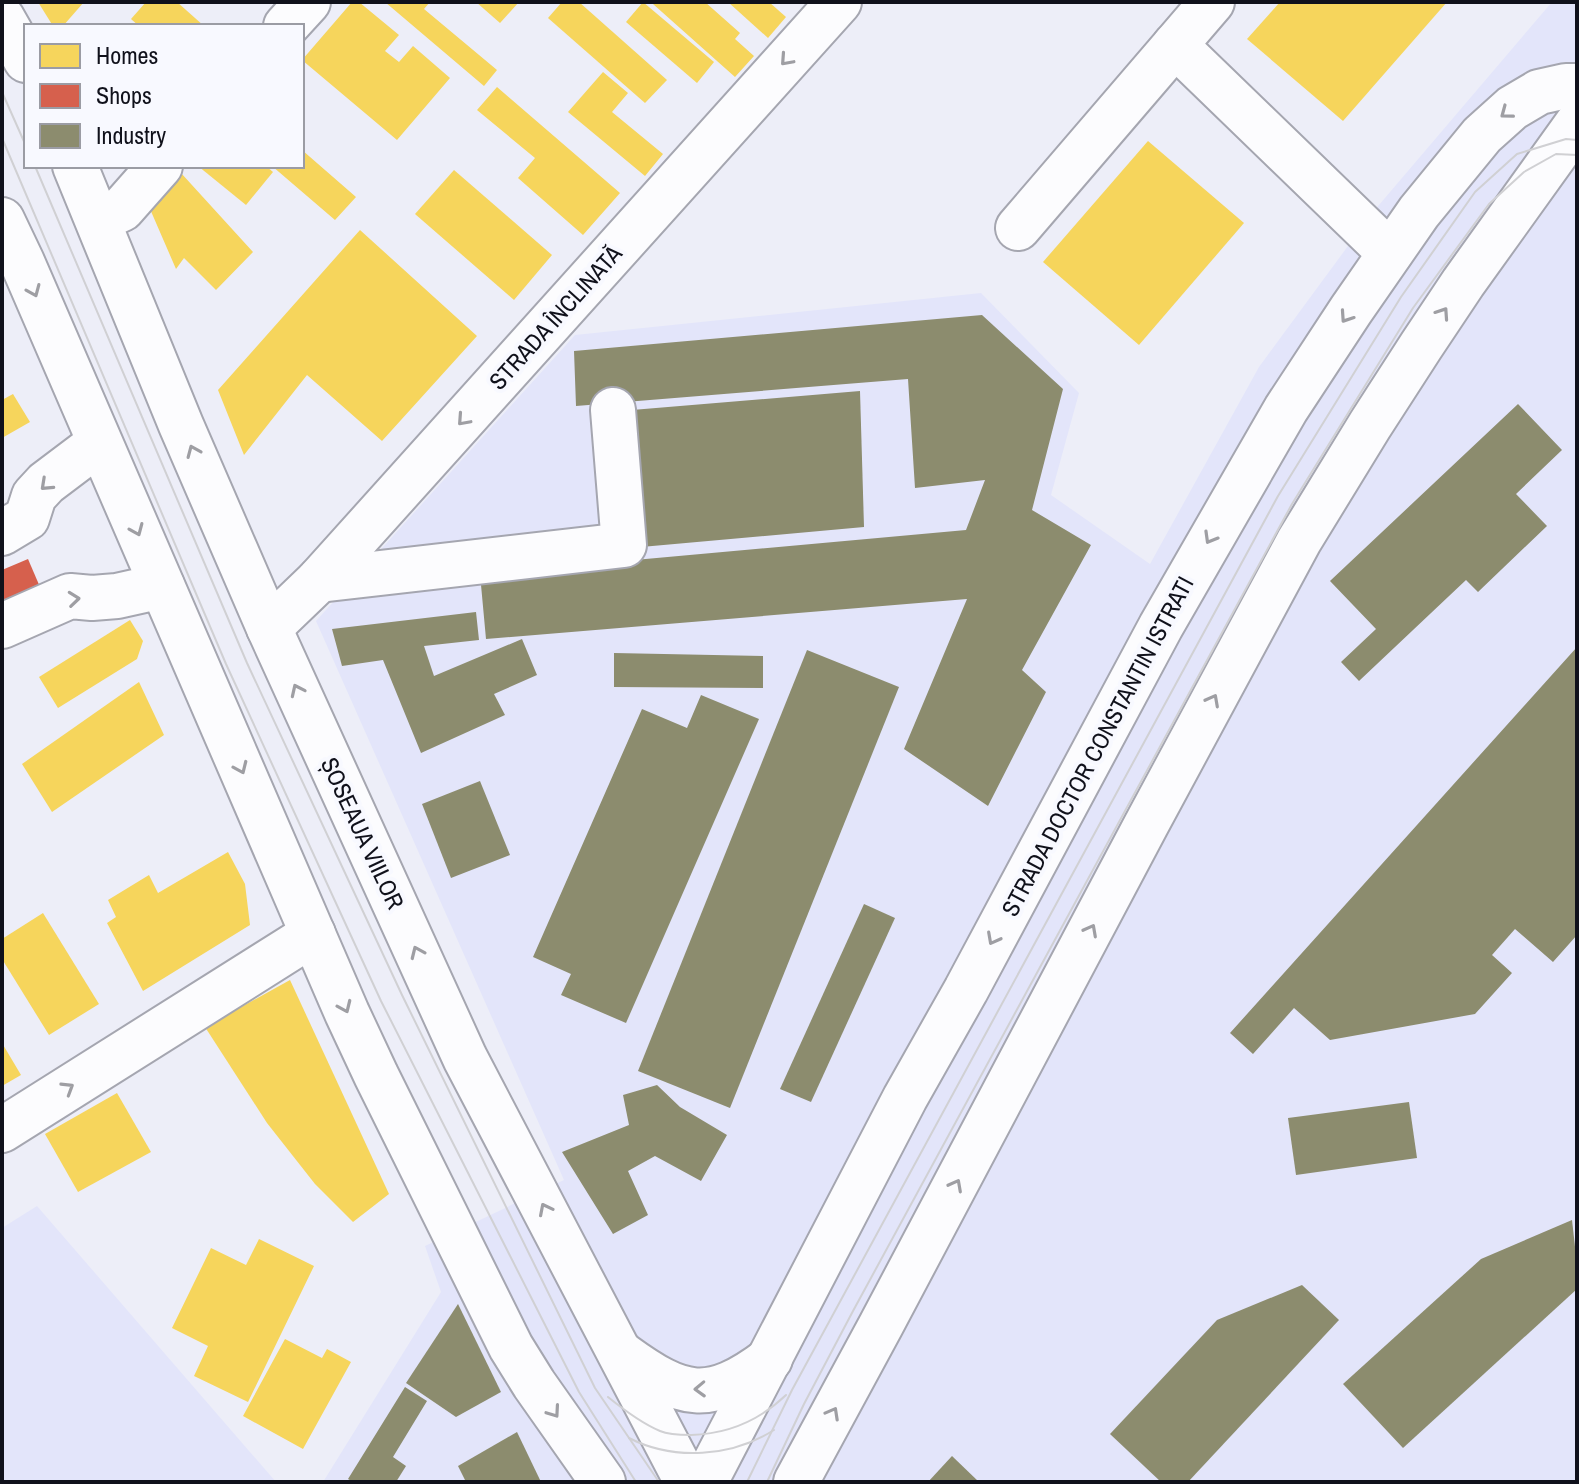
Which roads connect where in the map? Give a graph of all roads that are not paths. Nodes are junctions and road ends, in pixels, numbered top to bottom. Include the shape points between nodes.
1 (308, 2) edge
2 (839, 2) edge
3 (1212, 2) edge
4 (2, 18) edge
5 (288, 24) edge
6 (1175, 45) junction
7 (24, 56) edge
8 (1577, 86) edge
9 (1577, 124) edge
10 (76, 168) edge
11 (158, 168) edge
12 (2, 220) edge
13 (98, 220) junction
14 (1018, 228) dead end
15 (1390, 253) junction
16 (613, 410) dead end
17 (99, 443) junction
18 (2, 533) edge
19 (319, 580) junction
20 (162, 586) junction
21 (278, 620) junction
22 (2, 626) edge
23 (313, 934) junction
24 (2, 1130) edge
25 (621, 1354) junction
26 (770, 1359) junction
27 (603, 1482) edge
28 (687, 1482) edge
29 (705, 1482) edge
30 (796, 1482) edge

1 - 5 main road
2 -> 19 main road, STRADA ÎNCLINATĂ
3 - 6 main road
4 - 7 main road
6 - 14 main road
6 - 15 main road
8 -> 15 main road, STRADA DOCTOR CONSTANTIN ISTRATI via 1539,92 1495,121
30 -> 9 main road via 1299,541 1421,346
10 - 13 main road, ȘOSEAUA VIILOR
11 - 13 main road via 122,209
12 -> 17 main road
21 -> 13 main road, ȘOSEAUA VIILOR via 181,425
15 -> 26 main road, STRADA DOCTOR CONSTANTIN ISTRATI via 1286,409 1174,602
16 - 19 main road via 624,545
17 -> 18 main road via 46,483 34,496 27,518
17 -> 20 main road
19 - 21 main road, STRADA ÎNCLINATĂ
22 -> 20 main road via 70,596 117,596
20 -> 23 main road
25 -> 21 main road, ȘOSEAUA VIILOR via 465,1058
24 -> 23 main road
23 -> 27 main road via 376,1075 511,1347
26 -> 25 main road via 738,1381 690,1391 662,1381
25 - 28 main road, ȘOSEAUA VIILOR
26 - 29 main road, STRADA DOCTOR CONSTANTIN ISTRATI

